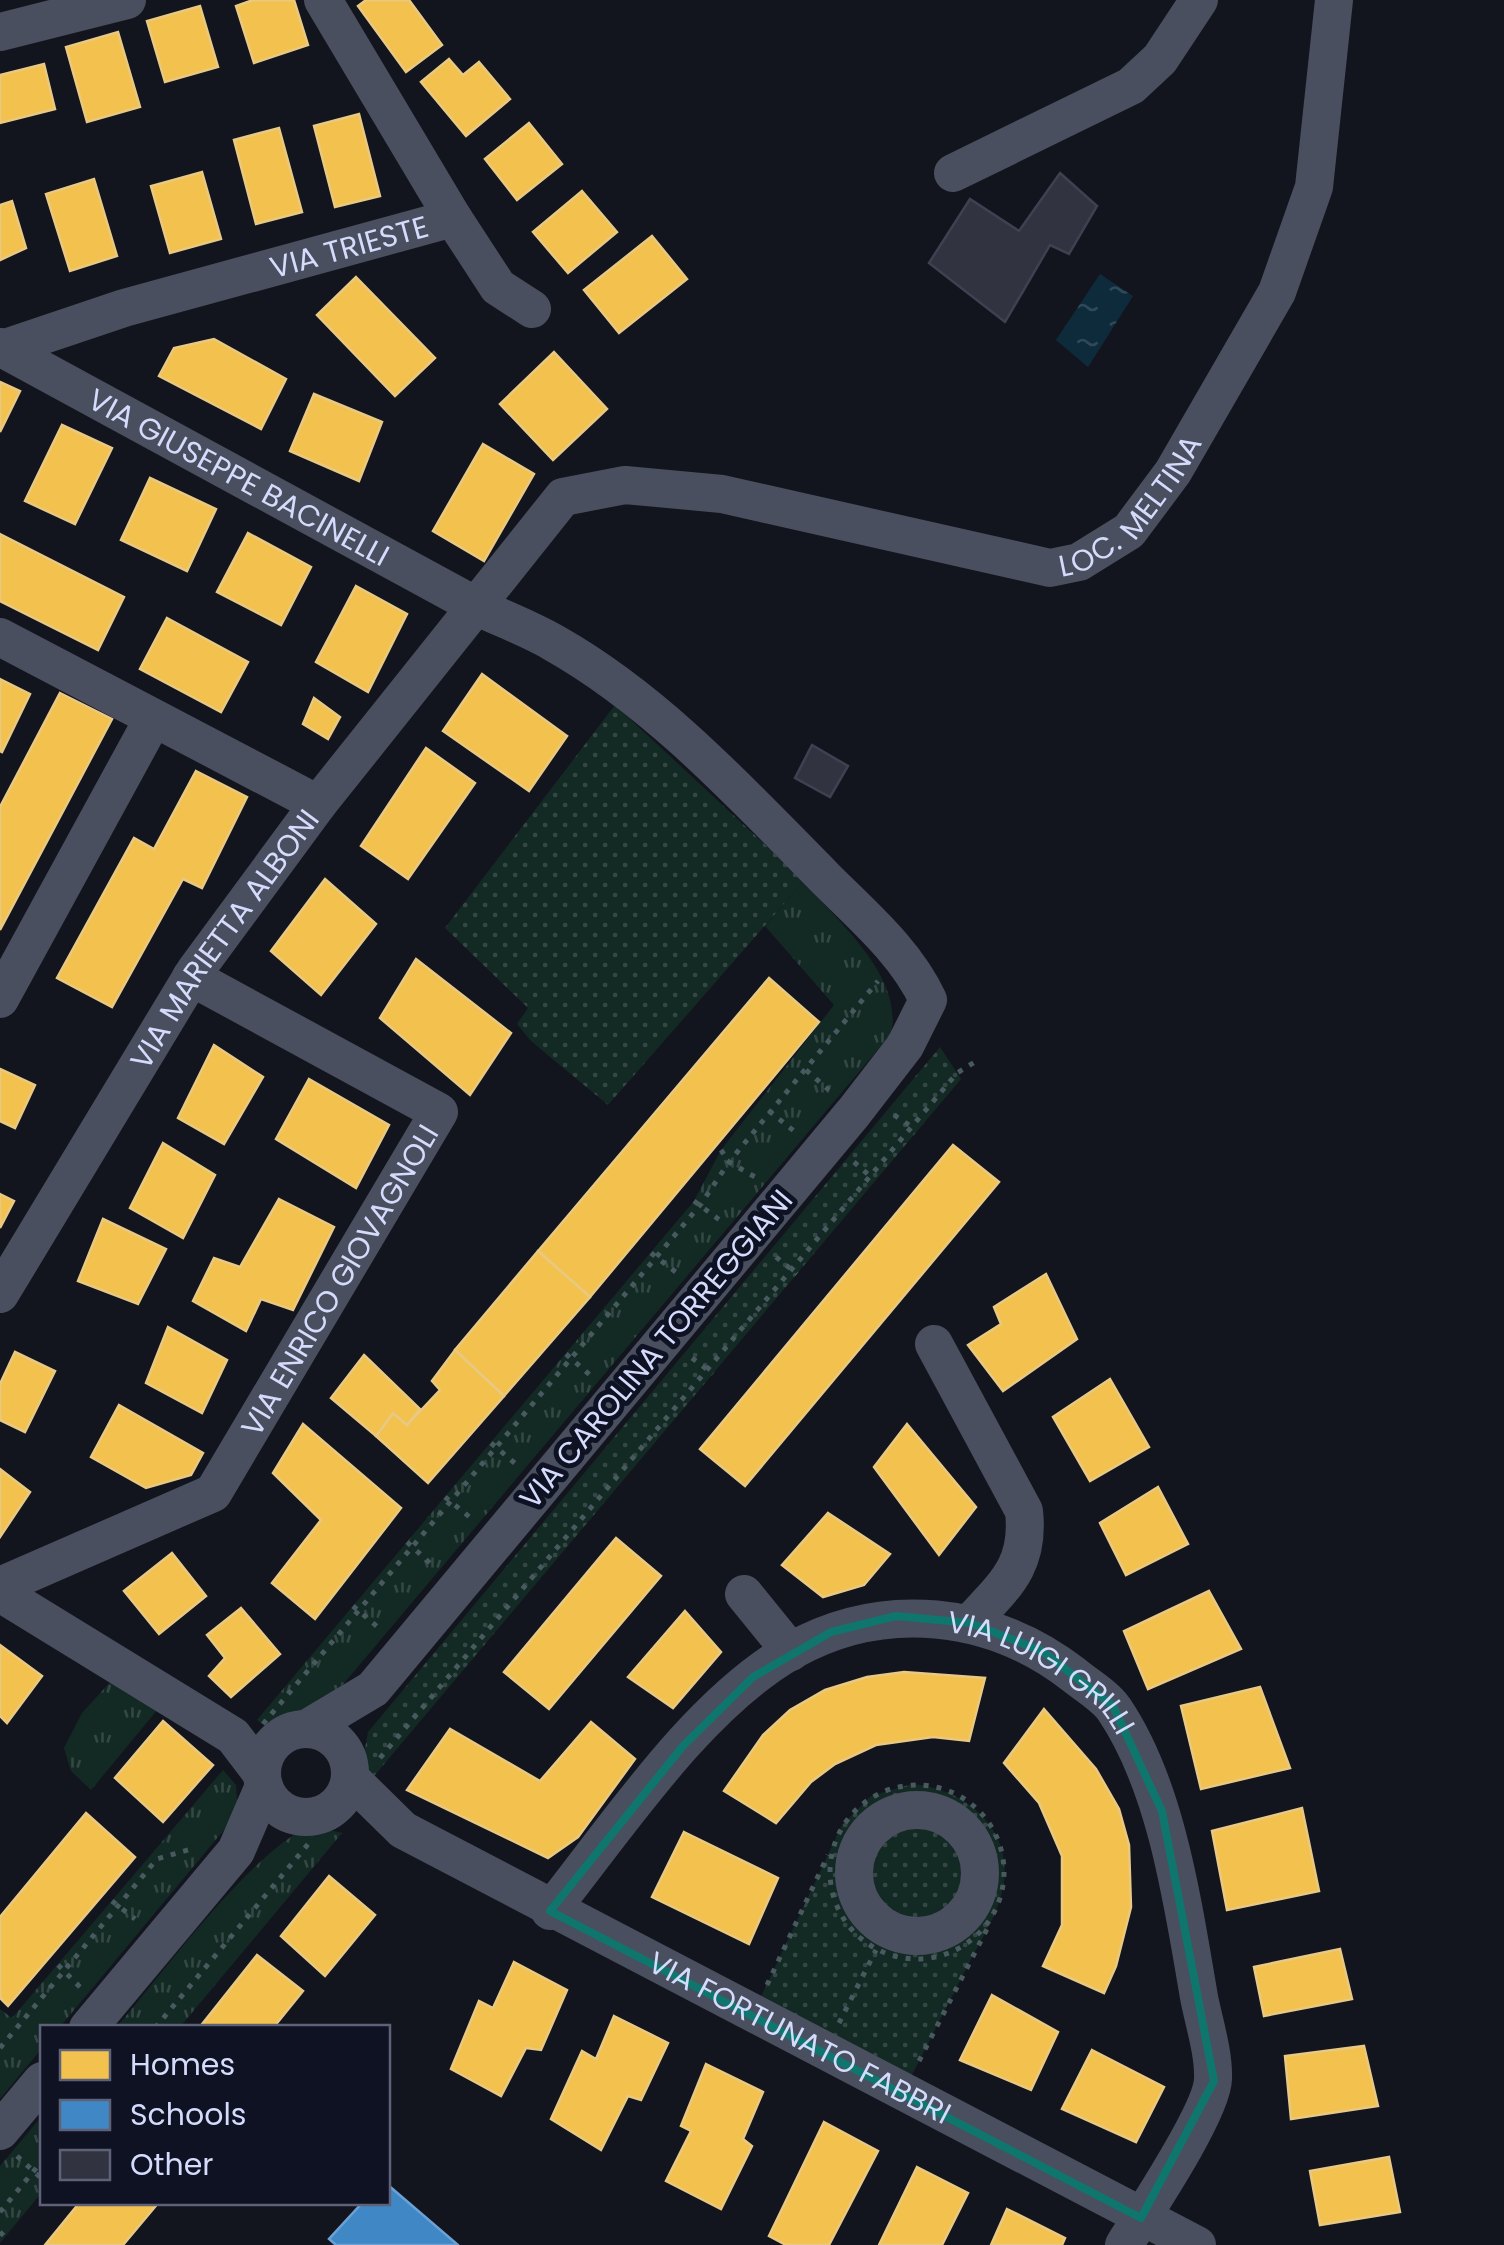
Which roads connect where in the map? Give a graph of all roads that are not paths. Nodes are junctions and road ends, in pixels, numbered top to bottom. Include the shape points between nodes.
1 (126, 0) edge
2 (324, 0) edge
3 (1198, 0) edge
4 (1334, 0) edge
5 (0, 32) edge
6 (953, 173) dead end
7 (453, 218) junction
8 (532, 309) dead end
9 (1, 348) edge
10 (478, 607) junction
11 (0, 637) edge
12 (153, 719) junction
13 (318, 804) junction
14 (191, 977) junction
15 (0, 999) edge
16 (928, 1000) joint
17 (0, 1294) edge
18 (934, 1344) dead end
19 (0, 1589) edge
20 (744, 1594) dead end
21 (970, 1623) junction
22 (791, 1652) junction
23 (373, 1690) junction
24 (292, 1734) junction
25 (233, 1736) junction
26 (360, 1766) junction
27 (263, 1780) junction
28 (310, 1825) junction
29 (403, 1830) junction
30 (236, 1851) junction
31 (550, 1911) junction
32 (91, 2025) edge
33 (40, 2083) edge
34 (0, 2132) edge
35 (1133, 2232) edge
36 (1197, 2245) edge

1 - 5 street
2 - 7 street, VIA TRIESTE
3 - 6 street via 1160,59 1131,86
4 - 10 street, LOC. MELTINA via 1314,187 1276,292 1173,472 1129,531 1079,562 1050,568 722,494 625,484 564,497
7 - 8 street via 498,287
7 - 9 street, VIA TRIESTE
9 - 10 street, VIA GIUSEPPE BACINELLI
10 - 13 street, VIA MARIETTA ALBONI
10 - 16 street, VIA GIUSEPPE BACINELLI via 555,643 730,781 900,957
11 - 12 street
12 - 13 street
12 - 15 street
13 - 14 street, VIA MARIETTA ALBONI
14 - 17 street, VIA MARIETTA ALBONI
14 - 19 street, VIA ENRICO GIOVAGNOLI via 439,1112 213,1493
16 - 23 street, VIA CAROLINA TORREGGIANI via 905,1046
18 - 21 street via 1024,1511 1028,1542 1008,1581
19 - 25 street, VIA ENRICO GIOVAGNOLI
20 - 22 street
21 - 22 street, VIA LUIGI GRILLI via 896,1616 831,1632
21 - 35 street, VIA LUIGI GRILLI via 1042,1651 1113,1706 1162,1810 1214,2082 1183,2150
22 - 31 street, VIA LUIGI GRILLI via 753,1677 682,1746
23 - 24 street, VIA CAROLINA TORREGGIANI
23 - 26 street, VIA CAROLINA TORREGGIANI
24 - 25 street, VIA ENRICO GIOVAGNOLI
24 - 26 street via 333,1738
24 - 27 street via 269,1750
25 - 27 street, VIA ENRICO GIOVAGNOLI
26 - 28 street via 341,1800
26 - 29 street, VIA FORTUNATO FABBRI
27 - 28 street via 278,1808
27 - 30 street
28 - 29 street, VIA FORTUNATO FABBRI via 360,1819
28 - 30 street
29 - 31 street, VIA FORTUNATO FABBRI
30 - 32 street
31 - 35 street, VIA FORTUNATO FABBRI via 902,2094
33 - 34 street
35 - 36 street, VIA FORTUNATO FABBRI

